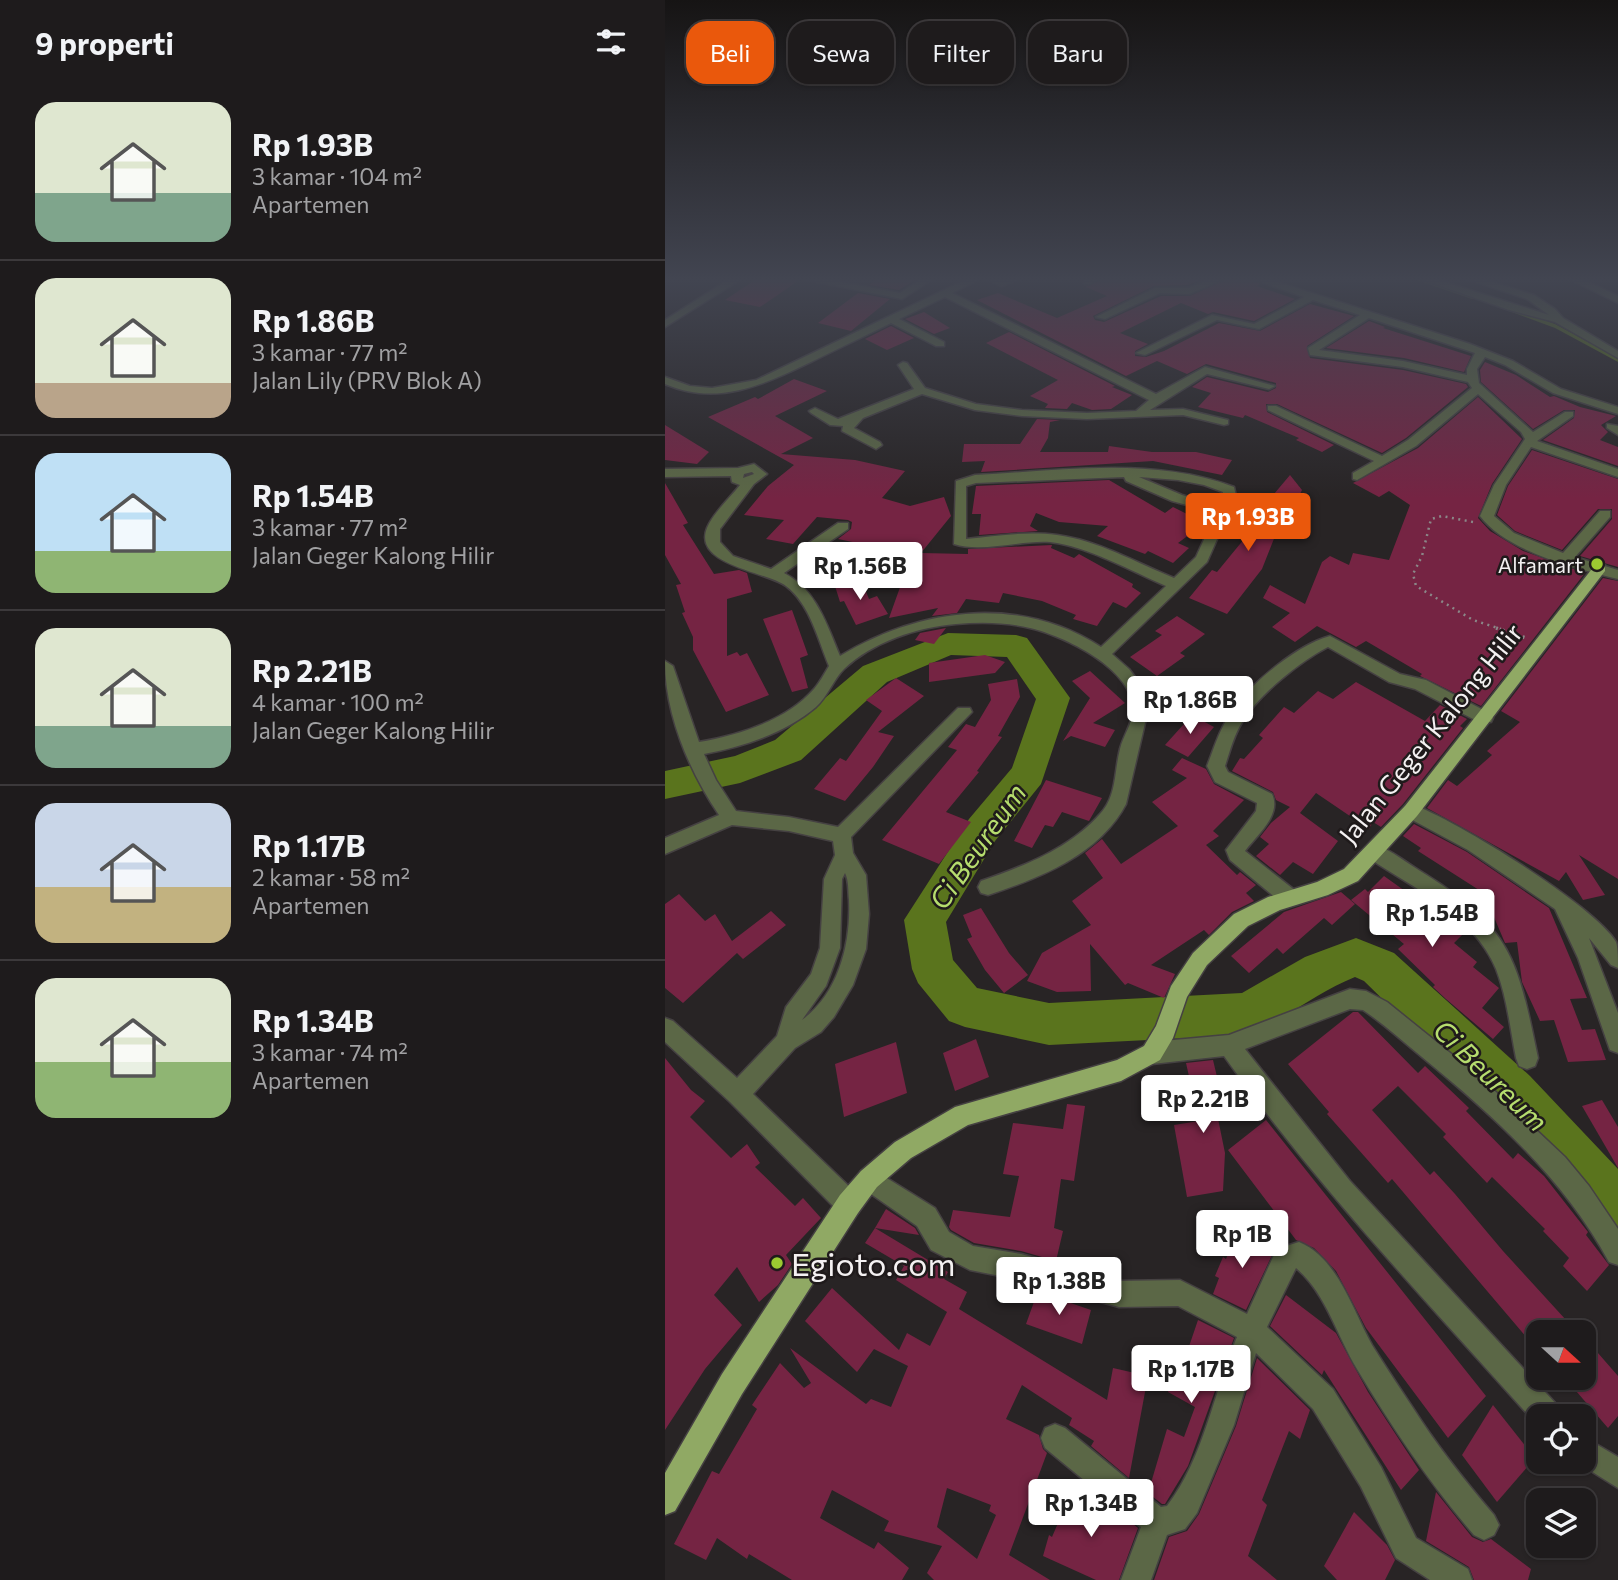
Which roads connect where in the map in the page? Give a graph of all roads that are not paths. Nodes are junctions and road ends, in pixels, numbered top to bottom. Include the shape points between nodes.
1 (822, 352) edge
2 (1063, 352) edge
3 (1147, 352) edge
4 (1312, 352) edge
5 (1481, 352) joint
6 (1142, 354) dead end
7 (903, 365) dead end
8 (665, 380) edge
9 (1474, 384) junction
10 (1269, 386) dead end
11 (921, 390) junction
12 (1156, 398) junction
13 (1272, 408) dead end
14 (815, 411) dead end
15 (1618, 411) edge
16 (870, 412) junction
17 (1183, 412) junction
18 (1139, 414) junction
19 (1569, 414) dead end
20 (1224, 422) dead end
21 (1530, 440) junction
22 (876, 445) dead end
23 (1384, 461) junction
24 (665, 473) edge
25 (1618, 473) edge
26 (1121, 474) junction
27 (1357, 476) dead end
28 (1223, 511) junction
29 (1605, 514) dead end
30 (842, 526) dead end
31 (1567, 557) junction
32 (1600, 568) junction
33 (774, 573) junction
34 (1618, 575) edge
35 (1177, 585) junction
36 (1103, 654) junction
37 (665, 666) edge
38 (837, 666) junction
39 (964, 712) dead end
40 (1485, 718) junction
41 (693, 751) junction
42 (726, 811) junction
43 (1411, 811) junction
44 (843, 845) junction
45 (665, 846) edge
46 (1374, 852) junction
47 (988, 887) dead end
48 (1290, 898) junction
49 (1562, 903) junction
50 (1618, 959) edge
51 (665, 1028) edge
52 (1618, 1043) edge
53 (1229, 1045) junction
54 (1152, 1053) junction
55 (1527, 1058) dead end
56 (738, 1094) junction
57 (869, 1179) junction
58 (849, 1204) junction
59 (1618, 1253) edge
60 (1253, 1331) junction
61 (1537, 1404) edge
62 (1055, 1438) dead end
63 (1596, 1459) edge
64 (1618, 1474) edge
65 (665, 1501) edge
66 (1157, 1522) junction
67 (1484, 1525) dead end
68 (1136, 1580) edge
69 (1457, 1580) edge

1 - 8 street via 733,391 684,389
2 - 12 street
3 - 6 street
4 - 9 street via 1403,364
5 - 9 street via 1472,369
5 - 15 street via 1557,391
7 - 11 street
9 - 21 street via 1526,430
9 - 23 street via 1412,443
10 - 12 street via 1205,370
11 - 16 street
11 - 18 street via 975,407 1022,413
12 - 17 street
12 - 18 street
13 - 23 street
14 - 16 street via 838,424
16 - 22 street via 846,429
17 - 18 street
17 - 20 street
19 - 21 street
21 - 25 street
21 - 31 street via 1487,516 1502,532
23 - 27 street
24 - 33 street via 744,477 712,537 726,559
26 - 28 street
26 - 28 street via 1180,476 1223,486 1231,493
26 - 35 street via 963,481 958,487 957,540 1056,537
28 - 35 street via 1202,559
29 - 31 street
30 - 33 street
31 - 32 street
32 - 34 street
32 - 40 main road, Jalan Geger Kalong Hilir
33 - 38 street via 792,583 807,601
35 - 36 street
36 - 38 street via 1015,620 974,617 933,621 888,634
36 - 47 street via 1136,688 1142,708 1128,750 1120,802 1071,850
37 - 41 street
38 - 41 street via 820,694 804,707 757,732
39 - 44 street
40 - 43 main road, Jalan Geger Kalong Hilir
40 - 48 street via 1420,684 1395,678 1330,641 1312,647 1271,682 1238,714 1216,766 1221,777 1266,799 1265,813 1235,850
41 - 42 street
42 - 44 street via 789,824
42 - 45 street
43 - 46 main road, Jalan Geger Kalong Hilir
43 - 49 street via 1475,845
44 - 56 street via 857,876 859,914 856,949 843,985 813,1025 787,1041
46 - 48 main road, Jalan Geger Kalong Hilir via 1338,883
46 - 55 street via 1470,916 1489,938 1504,963
48 - 54 main road, Jalan Geger Kalong Hilir via 1241,920 1200,959 1178,993
49 - 50 street via 1597,933
49 - 52 street via 1588,958
51 - 56 street
53 - 54 street
53 - 59 street via 1350,999 1366,1001 1450,1066 1523,1132 1583,1196
53 - 61 street via 1330,1176
54 - 57 main road via 1121,1070 963,1115 903,1150
56 - 58 street
57 - 58 main road
57 - 60 street via 926,1217 940,1241 970,1258 1119,1294 1179,1293
58 - 65 main road via 732,1384
60 - 66 street via 1187,1503 1175,1519
60 - 67 street via 1289,1257 1299,1254 1307,1258 1438,1469
60 - 69 street via 1323,1399 1406,1548
62 - 66 street
63 - 64 street
66 - 68 street

